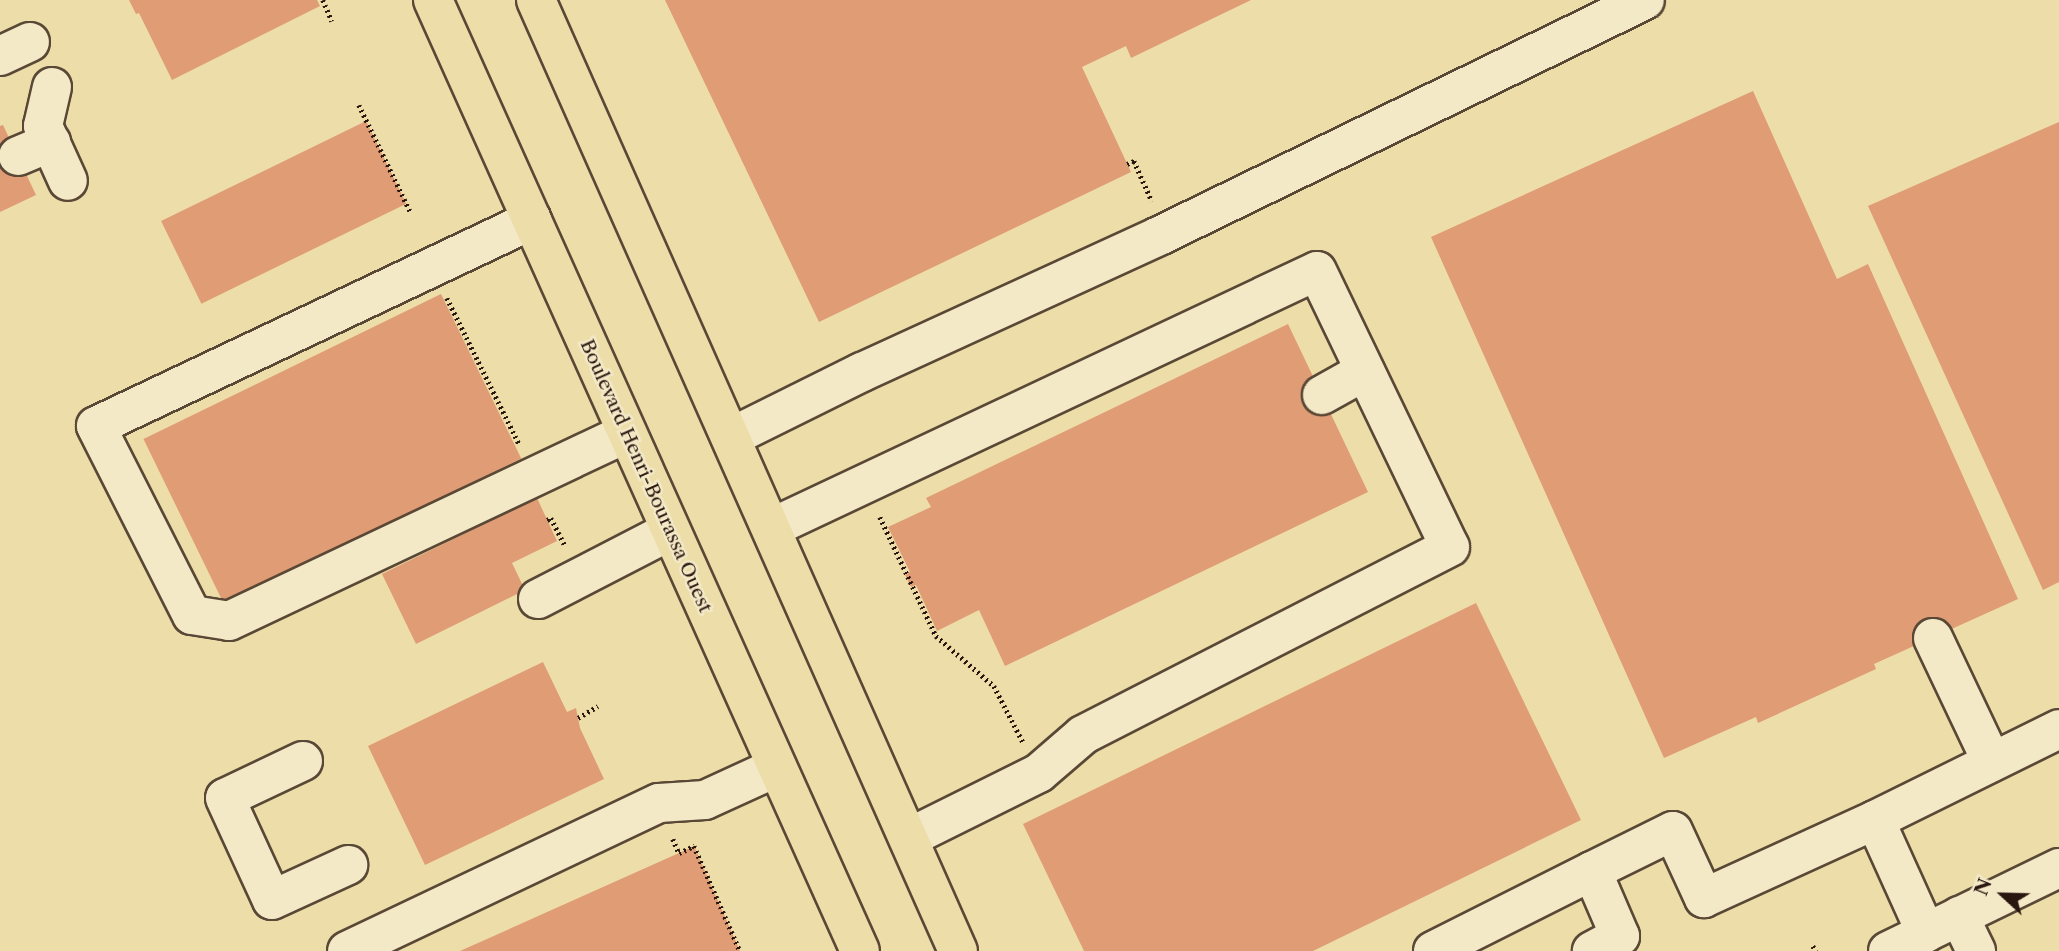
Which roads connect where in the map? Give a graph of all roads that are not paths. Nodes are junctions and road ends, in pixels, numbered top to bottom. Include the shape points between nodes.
1 (433, 0) edge
2 (536, 0) edge
3 (1645, 0) edge
4 (52, 87) dead end
5 (68, 181) dead end
6 (532, 220) junction
7 (1365, 371) junction
8 (1322, 395) dead end
9 (627, 433) junction
10 (731, 437) junction
11 (771, 528) junction
12 (670, 531) junction
13 (538, 599) dead end
14 (1933, 638) dead end
15 (2059, 729) edge
16 (303, 761) dead end
17 (1992, 762) junction
18 (777, 767) junction
19 (1875, 820) junction
20 (908, 838) junction
21 (348, 865) dead end
22 (2059, 868) edge
23 (1592, 871) junction
24 (1959, 916) junction
25 (1926, 933) junction
26 (347, 951) edge
27 (860, 951) edge
28 (958, 951) edge
29 (1433, 951) edge
30 (1592, 951) edge
31 (1888, 951) edge
32 (1976, 951) edge

1 - 6 main road, Boulevard Henri-Bourassa Ouest
2 - 10 main road
3 - 10 street
4 - 5 street via 34,149
6 - 9 main road, Boulevard Henri-Bourassa Ouest
6 - 9 street via 96,426 192,615 229,621
7 - 8 street
7 - 11 street via 1317,271
7 - 20 street via 1450,547 1083,735 1039,773
9 - 12 main road, Boulevard Henri-Bourassa Ouest
10 - 11 main road
11 - 20 main road
12 - 13 street
12 - 18 main road, Boulevard Henri-Bourassa Ouest
14 - 17 street
15 - 17 street
16 - 21 street via 225,798 272,900
17 - 19 street
18 - 26 street via 705,800 659,803
18 - 27 main road, Boulevard Henri-Bourassa Ouest
19 - 23 street via 1704,898 1673,831
19 - 25 street
20 - 28 main road
22 - 24 street
23 - 29 street
23 - 30 street via 1620,936
24 - 25 street
24 - 32 street
25 - 31 street

